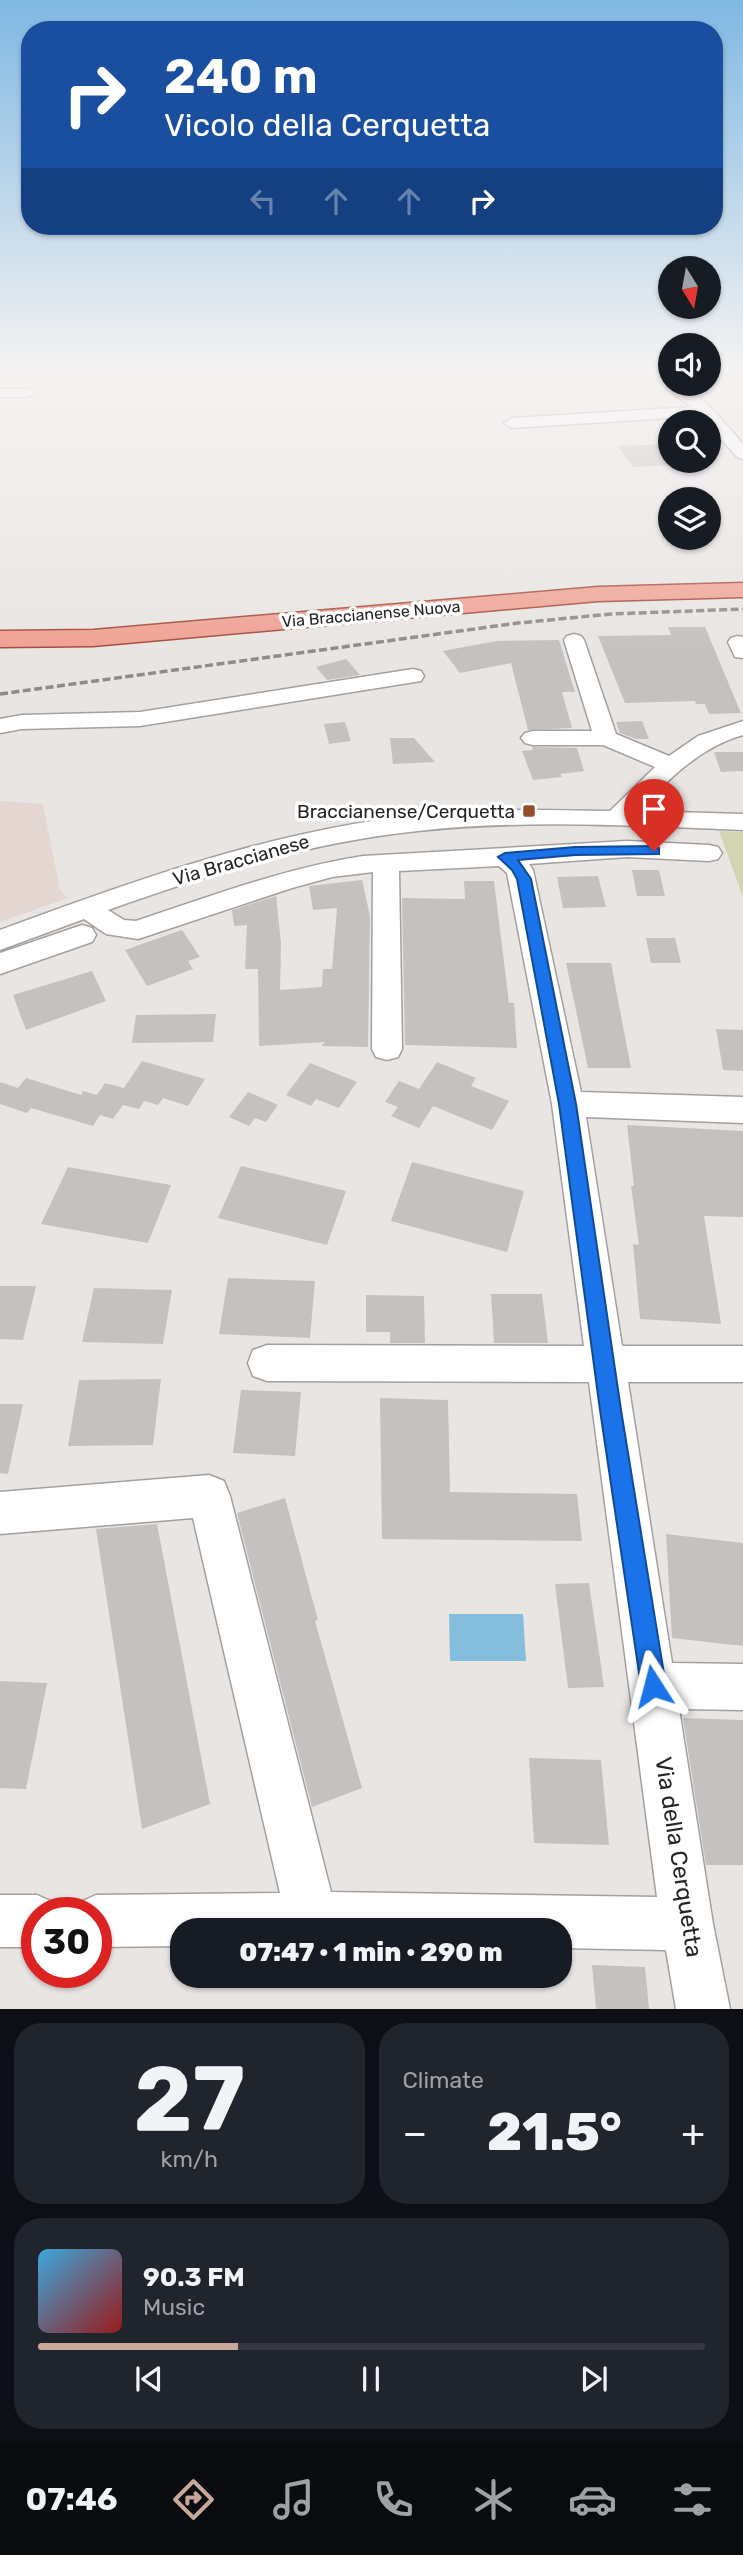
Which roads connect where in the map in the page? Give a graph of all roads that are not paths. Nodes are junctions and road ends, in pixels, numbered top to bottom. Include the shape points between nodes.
1 (743, 590) edge
2 (0, 639) edge
3 (574, 640) dead end
4 (413, 676) dead end
5 (0, 726) edge
6 (743, 729) edge
7 (533, 738) dead end
8 (606, 738) junction
9 (672, 766) junction
10 (617, 818) junction
11 (743, 822) edge
12 (709, 853) dead end
13 (505, 857) junction
14 (386, 863) junction
15 (86, 921) junction
16 (0, 940) edge
17 (0, 964) edge
18 (387, 1049) dead end
19 (568, 1104) junction
20 (743, 1110) edge
21 (267, 1363) dead end
22 (604, 1363) junction
23 (743, 1364) edge
24 (0, 1513) edge
25 (653, 1686) junction
26 (743, 1687) edge
27 (312, 1918) edge
28 (170, 1920) edge
29 (21, 1921) edge
30 (112, 1921) edge
31 (0, 1922) edge
32 (572, 1922) edge
33 (687, 1924) junction
34 (703, 2009) edge

1 - 2 main road, Via Braccianense Nuova via 598,594 93,638
3 - 8 street
4 - 5 street via 140,719
6 - 9 street via 708,739
7 - 8 street
8 - 9 street
9 - 10 street
10 - 11 street, Via Braccianese
10 - 15 street, Via Braccianese via 435,821 342,834 250,855
12 - 13 street via 626,849
13 - 14 street
13 - 19 street, Via della Cerquetta via 524,879
14 - 15 street via 307,875 150,928 132,931
14 - 18 street
15 - 16 street, Via Braccianese
15 - 17 street
19 - 20 street
19 - 22 street, Via della Cerquetta
21 - 22 street
22 - 23 street
22 - 25 street, Via della Cerquetta
24 - 27 street via 209,1496
25 - 26 street
25 - 33 street, Via della Cerquetta
28 - 30 street
29 - 31 street
32 - 33 street
33 - 34 street, Via della Cerquetta

